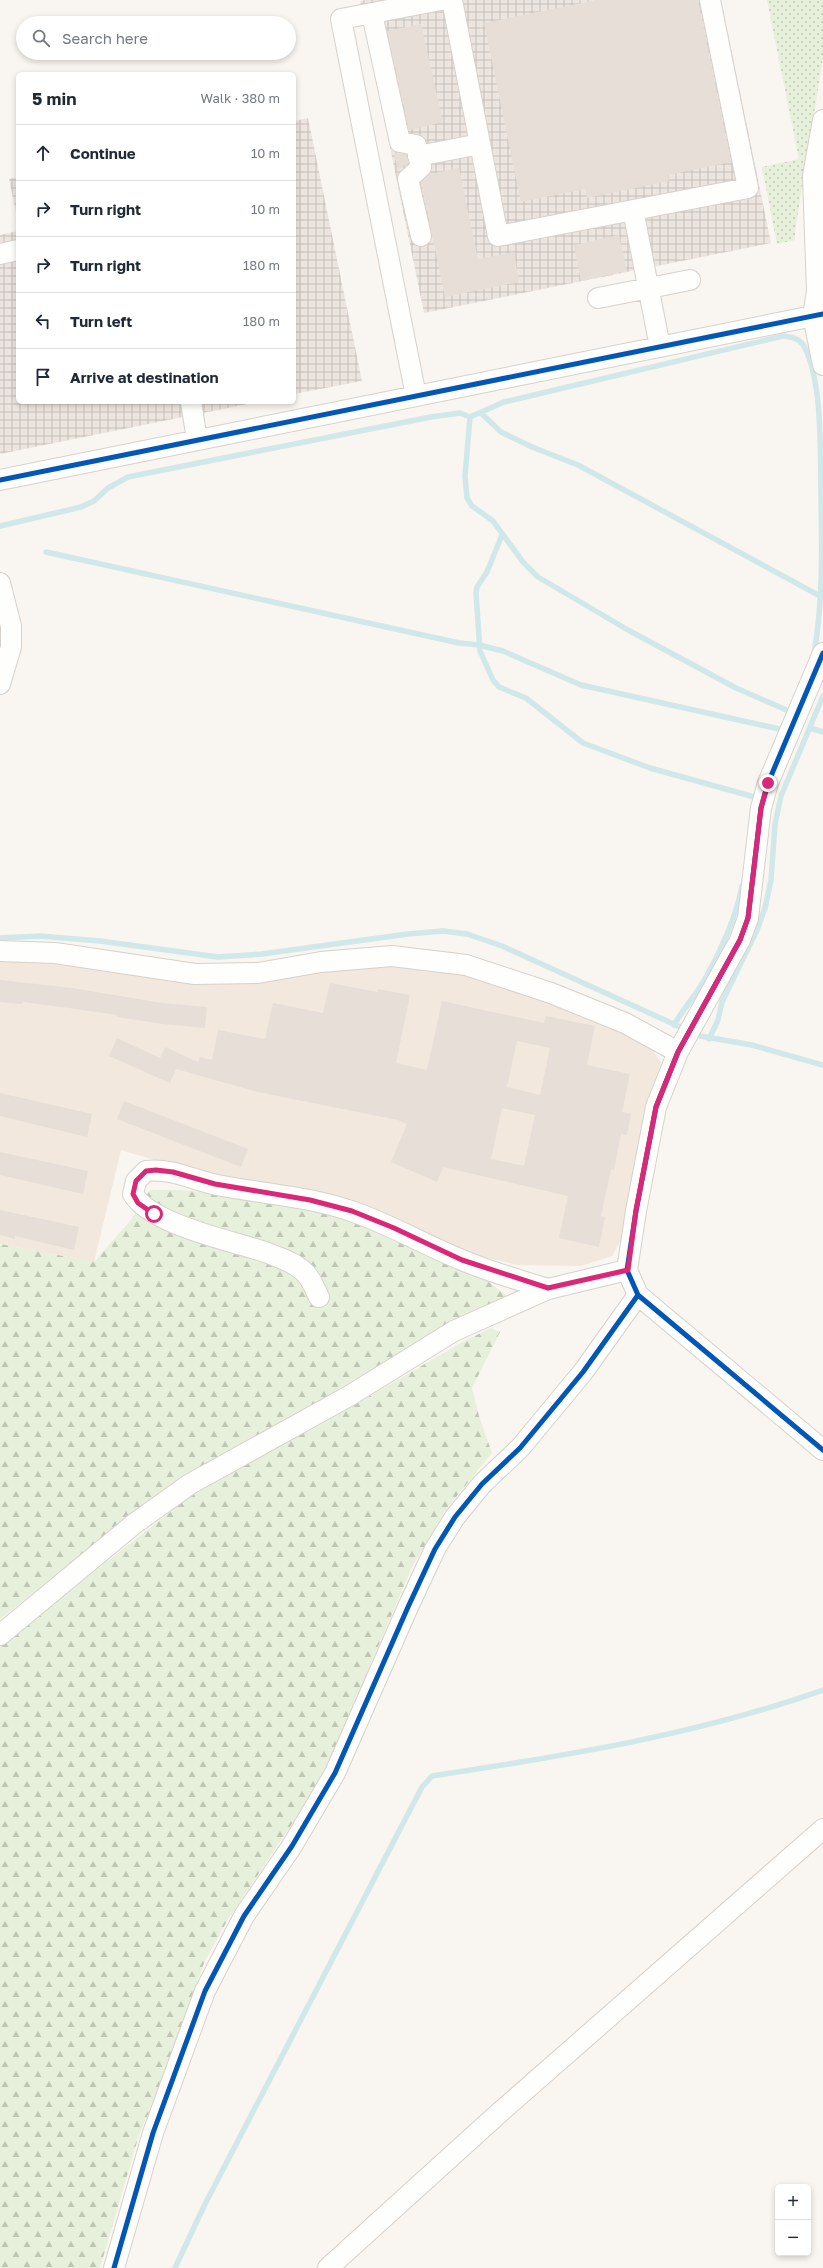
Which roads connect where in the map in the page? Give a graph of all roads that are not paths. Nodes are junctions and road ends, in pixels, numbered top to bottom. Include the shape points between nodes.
1 (441, 0) edge
2 (452, 0) edge
3 (710, 0) edge
4 (372, 14) junction
5 (823, 120) edge
6 (480, 144) junction
7 (418, 156) junction
8 (633, 210) junction
9 (420, 236) dead end
10 (16, 250) edge
11 (0, 254) edge
12 (690, 280) dead end
13 (648, 288) junction
14 (598, 298) dead end
15 (818, 315) edge
16 (660, 347) junction
17 (823, 365) edge
18 (416, 396) junction
19 (191, 404) edge
20 (197, 440) junction
21 (0, 480) edge
22 (0, 583) edge
23 (823, 653) edge
24 (0, 684) edge
25 (0, 951) edge
26 (685, 1040) junction
27 (628, 1270) junction
28 (548, 1288) junction
29 (638, 1296) junction
30 (319, 1297) dead end
31 (823, 1450) edge
32 (0, 1635) edge
33 (823, 1829) edge
34 (114, 2268) edge
35 (328, 2268) edge

1 - 4 street
2 - 6 street
3 - 8 street via 748,188
4 - 7 street via 400,142 416,145
4 - 18 street via 341,19
5 - 15 street via 814,176
6 - 7 street
6 - 8 street via 498,236
7 - 9 street via 421,167 408,179
8 - 13 street
10 - 11 street
12 - 13 street
13 - 14 street
13 - 16 street
15 - 16 street
15 - 17 street
16 - 18 street
18 - 20 street
19 - 20 street
20 - 21 street
22 - 24 street via 11,626 11,647
23 - 26 street via 768,783 761,808 748,918 740,940
25 - 26 street via 55,953 195,974 258,973 321,962 392,956 466,965 551,993 625,1023
26 - 27 street via 656,1107 636,1210
27 - 28 street
27 - 29 street
28 - 30 street via 462,1260 352,1211 310,1200 215,1184 156,1170 146,1171 136,1181 133,1194 138,1203 154,1214 190,1229 284,1259 304,1271
28 - 32 street via 454,1331 349,1396 190,1484 134,1524
29 - 31 street
29 - 34 street via 583,1372 520,1448 482,1484 455,1517 435,1549 335,1773 292,1846 244,1916 205,1991 153,2133
33 - 35 street via 498,2114

